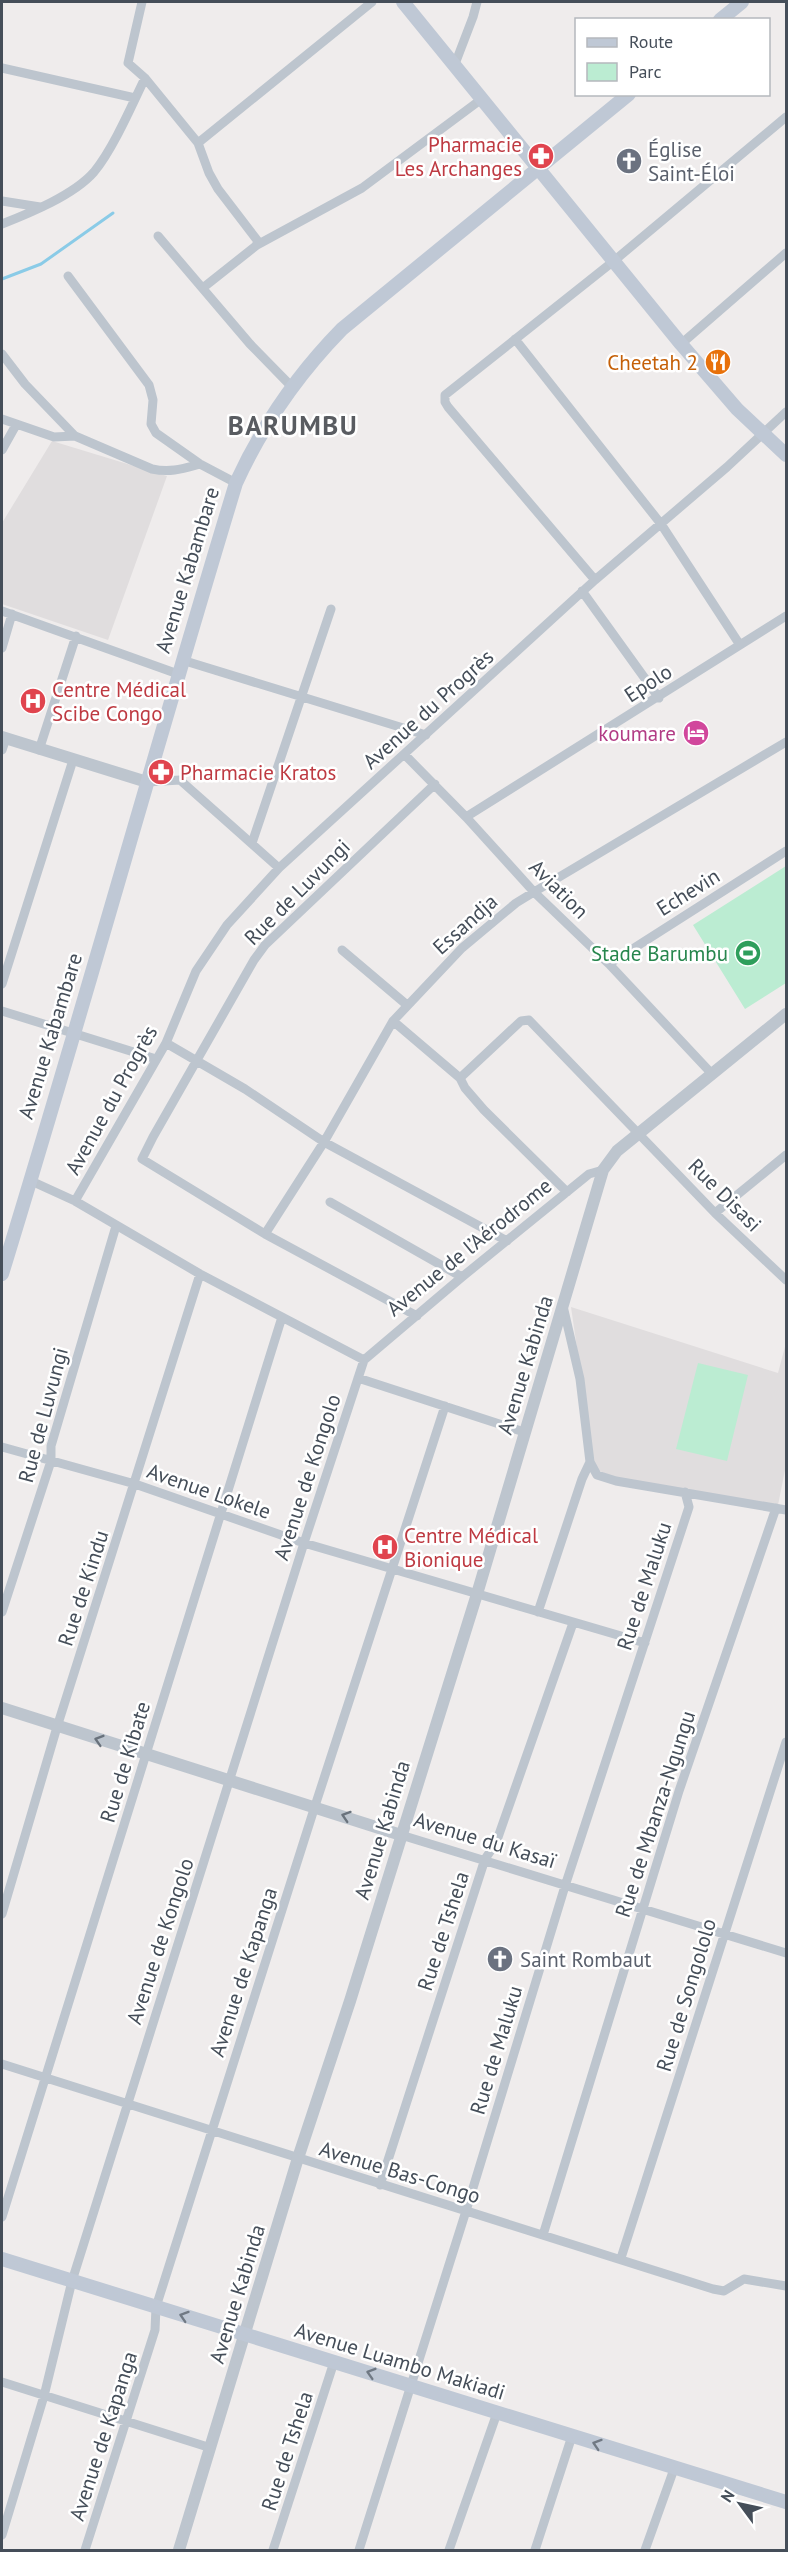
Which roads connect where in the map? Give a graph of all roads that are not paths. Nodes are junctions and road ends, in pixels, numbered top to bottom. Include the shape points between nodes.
1 (142, 2) edge
2 (372, 2) edge
3 (403, 2) edge
4 (477, 2) edge
5 (742, 2) edge
6 (722, 18) edge
7 (455, 64) junction
8 (2, 69) edge
9 (146, 78) junction
10 (627, 96) edge
11 (135, 98) junction
12 (483, 98) junction
13 (786, 117) edge
14 (198, 143) junction
15 (540, 168) junction
16 (2, 201) edge
17 (40, 207) junction
18 (2, 224) edge
19 (158, 236) dead end
20 (257, 245) junction
21 (786, 253) edge
22 (615, 260) junction
23 (68, 276) dead end
24 (204, 287) junction
25 (514, 339) junction
26 (681, 344) junction
27 (2, 354) edge
28 (292, 387) junction
29 (786, 412) edge
30 (2, 419) edge
31 (16, 424) junction
32 (763, 434) junction
33 (75, 436) junction
34 (2, 450) edge
35 (786, 454) edge
36 (200, 464) junction
37 (236, 483) junction
38 (661, 524) junction
39 (595, 580) junction
40 (582, 591) junction
41 (331, 609) dead end
42 (2, 611) edge
43 (12, 614) junction
44 (786, 616) edge
45 (76, 636) junction
46 (740, 645) junction
47 (2, 648) edge
48 (180, 667) junction
49 (658, 698) junction
50 (302, 699) junction
51 (426, 735) junction
52 (3, 742) edge
53 (786, 742) edge
54 (39, 750) junction
55 (405, 755) junction
56 (73, 760) junction
57 (147, 782) junction
58 (435, 784) junction
59 (466, 817) junction
60 (252, 843) junction
61 (786, 851) edge
62 (279, 868) junction
63 (534, 892) junction
64 (342, 950) dead end
65 (609, 964) junction
66 (2, 984) edge
67 (407, 1005) junction
68 (2, 1011) edge
69 (786, 1014) edge
70 (393, 1020) junction
71 (73, 1034) junction
72 (165, 1043) junction
73 (156, 1059) junction
74 (196, 1060) junction
75 (712, 1074) junction
76 (460, 1078) junction
77 (639, 1132) junction
78 (324, 1142) junction
79 (786, 1155) edge
80 (603, 1170) junction
81 (29, 1180) junction
82 (567, 1192) junction
83 (75, 1201) junction
84 (330, 1202) dead end
85 (715, 1213) junction
86 (116, 1227) junction
87 (265, 1234) junction
88 (507, 1241) junction
89 (2, 1269) edge
90 (200, 1274) junction
91 (462, 1277) junction
92 (786, 1280) edge
93 (563, 1306) junction
94 (417, 1316) junction
95 (282, 1317) junction
96 (364, 1360) junction
97 (358, 1378) junction
98 (445, 1406) junction
99 (524, 1432) junction
100 (2, 1447) edge
101 (51, 1461) junction
102 (590, 1462) junction
103 (135, 1484) junction
104 (685, 1492) junction
105 (776, 1508) junction
106 (786, 1510) edge
107 (221, 1514) junction
108 (304, 1543) junction
109 (392, 1568) junction
110 (477, 1594) junction
111 (2, 1612) edge
112 (538, 1612) junction
113 (573, 1623) junction
114 (645, 1643) junction
115 (2, 1708) edge
116 (57, 1727) junction
117 (786, 1742) edge
118 (147, 1754) junction
119 (230, 1779) junction
120 (315, 1806) junction
121 (401, 1834) junction
122 (485, 1859) junction
123 (565, 1886) junction
124 (644, 1909) junction
125 (2, 1914) edge
126 (725, 1935) junction
127 (786, 1953) edge
128 (2, 2064) edge
129 (44, 2078) junction
130 (127, 2105) junction
131 (212, 2130) junction
132 (297, 2158) junction
133 (380, 2185) junction
134 (466, 2211) junction
135 (2, 2217) edge
136 (543, 2235) junction
137 (621, 2258) junction
138 (2, 2259) edge
139 (72, 2281) junction
140 (786, 2286) edge
141 (156, 2307) junction
142 (244, 2335) junction
143 (334, 2362) junction
144 (2, 2382) edge
145 (410, 2384) junction
146 (44, 2396) junction
147 (497, 2413) junction
148 (127, 2421) junction
149 (572, 2436) junction
150 (211, 2448) junction
151 (674, 2469) junction
152 (786, 2502) edge
153 (2, 2535) edge
154 (85, 2550) edge
155 (179, 2550) edge
156 (273, 2550) edge
157 (359, 2550) edge
158 (449, 2550) edge
159 (535, 2550) edge
160 (645, 2550) edge

1 - 9 street via 128,63
2 - 14 street
3 - 7 main road
4 - 7 street
5 - 6 main road
7 - 12 main road
8 - 11 street
9 - 11 street
9 - 14 street
10 - 15 main road, Avenue Kabambare
11 - 17 street via 94,172
12 - 15 main road
12 - 20 street via 362,188
13 - 22 street
14 - 20 street via 213,181
15 - 22 main road
15 - 28 main road, Avenue Kabambare via 342,329
16 - 17 street
17 - 18 street
19 - 24 street
20 - 24 street
21 - 26 street
22 - 25 street
22 - 26 main road
23 - 36 street via 149,385 153,400 151,424 156,433
24 - 28 street via 250,344
25 - 38 street
25 - 39 street via 448,390 444,402
26 - 32 main road
27 - 33 street
28 - 37 main road, Avenue Kabambare via 258,438
29 - 32 street, Avenue du Progrès
30 - 31 street
31 - 33 street via 54,437
31 - 34 street
32 - 35 main road
32 - 38 street, Avenue du Progrès
33 - 36 street via 152,469 177,471
36 - 37 street
37 - 48 main road, Avenue Kabambare
38 - 39 street, Avenue du Progrès
38 - 46 street
39 - 40 street, Avenue du Progrès
40 - 49 street
40 - 51 street, Avenue du Progrès
41 - 50 street
42 - 43 street
43 - 45 street
43 - 47 street
44 - 46 street, Epolo
45 - 48 street
45 - 54 street
46 - 49 street, Epolo
48 - 50 street
48 - 57 main road, Avenue Kabambare
49 - 59 street, Epolo
50 - 51 street
50 - 60 street
51 - 55 street, Avenue du Progrès
52 - 54 street
53 - 63 street, Essandja
54 - 56 street
55 - 58 street, Aviation
55 - 62 street, Avenue du Progrès
56 - 57 street
56 - 66 street
57 - 60 street via 180,780
57 - 71 main road, Avenue Kabambare
58 - 59 street, Aviation
58 - 74 street, Rue de Luvungi via 265,945
59 - 63 street, Aviation
60 - 62 street
61 - 65 street, Echevin
62 - 72 street, Avenue du Progrès via 227,926 196,971
63 - 65 street, Aviation
63 - 67 street, Essandja via 462,948
64 - 67 street
65 - 75 street, Aviation
67 - 70 street, Essandja
68 - 71 street
69 - 75 street
70 - 76 street
70 - 78 street, Essandja
71 - 73 street
71 - 81 main road, Avenue Kabambare
72 - 73 street, Avenue du Progrès
72 - 74 street
73 - 83 street, Avenue du Progrès
74 - 78 street
74 - 87 street, Rue de Luvungi via 143,1156 145,1162
75 - 77 street
76 - 77 street, Rue Disasi via 521,1021 529,1020
76 - 82 street via 483,1110
77 - 80 street, Avenue Kabinda
77 - 85 street, Rue Disasi
78 - 87 street, Essandja
78 - 88 street
79 - 85 street
80 - 82 street, Avenue de l’Aérodrome via 589,1174
80 - 93 street, Avenue Kabinda
81 - 83 street
81 - 89 main road, Avenue Kabambare
82 - 88 street, Avenue de l’Aérodrome
83 - 86 street
84 - 91 street
85 - 92 street, Rue Disasi
86 - 90 street
86 - 101 street, Rue de Luvungi via 51,1446
87 - 94 street
88 - 91 street, Avenue de l’Aérodrome
90 - 95 street
90 - 103 street, Rue de Kindu
91 - 94 street, Avenue de l’Aérodrome
93 - 99 street, Avenue Kabinda
93 - 102 street via 580,1378
94 - 96 street, Avenue de l’Aérodrome
95 - 96 street
95 - 107 street, Rue de Kibate
96 - 97 street, Avenue de Kongolo
97 - 98 street
97 - 108 street, Avenue de Kongolo
98 - 99 street
98 - 109 street, Avenue de Kapanga
99 - 110 street, Avenue Kabinda
100 - 101 street, Avenue Lokele
101 - 103 street, Avenue Lokele
101 - 111 street, Rue de Luvungi
102 - 104 street via 597,1475 606,1479
102 - 112 street
103 - 107 street, Avenue Lokele
103 - 116 street, Rue de Kindu
104 - 105 street
104 - 114 street, Rue de Maluku via 689,1507
105 - 106 street
105 - 124 street, Rue de Mbanza-Ngungu via 679,1791
107 - 108 street, Avenue Lokele
107 - 118 street, Rue de Kibate
108 - 109 street, Avenue Lokele
108 - 119 street, Avenue de Kongolo
109 - 110 street, Avenue Lokele
109 - 120 street, Avenue de Kapanga
110 - 112 street, Avenue Lokele
110 - 121 street, Avenue Kabinda
112 - 113 street, Avenue Lokele
113 - 114 street, Avenue Lokele
113 - 122 street, Rue de Tshela via 496,1843
114 - 123 street, Rue de Maluku
115 - 116 street, Avenue du Kasaï
118 -> 116 street, Avenue du Kasaï
116 - 125 street, Rue de Kindu
117 - 126 street, Rue de Songololo
118 - 119 street, Avenue du Kasaï
118 - 129 street, Rue de Kibate
119 - 120 street, Avenue du Kasaï
119 - 130 street, Avenue de Kongolo
121 -> 120 street, Avenue du Kasaï
120 - 131 street, Avenue de Kapanga
121 - 122 street, Avenue du Kasaï
121 - 132 street, Avenue Kabinda
122 - 123 street, Avenue du Kasaï
122 - 133 street, Rue de Tshela
123 - 124 street, Avenue du Kasaï
123 - 134 street, Rue de Maluku
124 - 126 street, Avenue du Kasaï
124 - 136 street, Rue de Mbanza-Ngungu
126 - 127 street, Avenue du Kasaï
126 - 137 street, Rue de Songololo
128 - 129 street, Avenue Bas-Congo
129 - 130 street, Avenue Bas-Congo
129 - 135 street, Rue de Kibate
130 - 131 street, Avenue Bas-Congo
130 - 139 street, Avenue de Kongolo
131 - 132 street, Avenue Bas-Congo
131 - 141 street, Avenue de Kapanga
132 - 133 street, Avenue Bas-Congo
132 - 142 street, Avenue Kabinda
133 - 134 street, Avenue Bas-Congo
134 - 136 street, Avenue Bas-Congo
134 - 145 street, Rue de Maluku
136 - 137 street, Avenue Bas-Congo
137 - 140 street, Avenue Bas-Congo via 724,2291 744,2279
138 - 139 main road, Avenue Luambo Makiadi
139 - 141 main road, Avenue Luambo Makiadi
139 - 146 street, Avenue de Kongolo
142 -> 141 main road, Avenue Luambo Makiadi
141 - 148 street, Avenue de Kapanga via 155,2330
142 - 143 main road, Avenue Luambo Makiadi
142 - 150 street, Avenue Kabinda
145 -> 143 main road, Avenue Luambo Makiadi
143 - 156 street, Rue de Tshela
144 - 146 street
145 - 147 main road, Avenue Luambo Makiadi
145 - 157 street, Rue de Maluku
146 - 148 street
146 - 153 street, Avenue de Kongolo
147 - 149 main road, Avenue Luambo Makiadi
147 - 158 street
148 - 150 street
148 - 154 street, Avenue de Kapanga
151 -> 149 main road, Avenue Luambo Makiadi
149 - 159 street
150 - 155 street, Avenue Kabinda
151 - 152 main road, Avenue Luambo Makiadi
151 - 160 street

